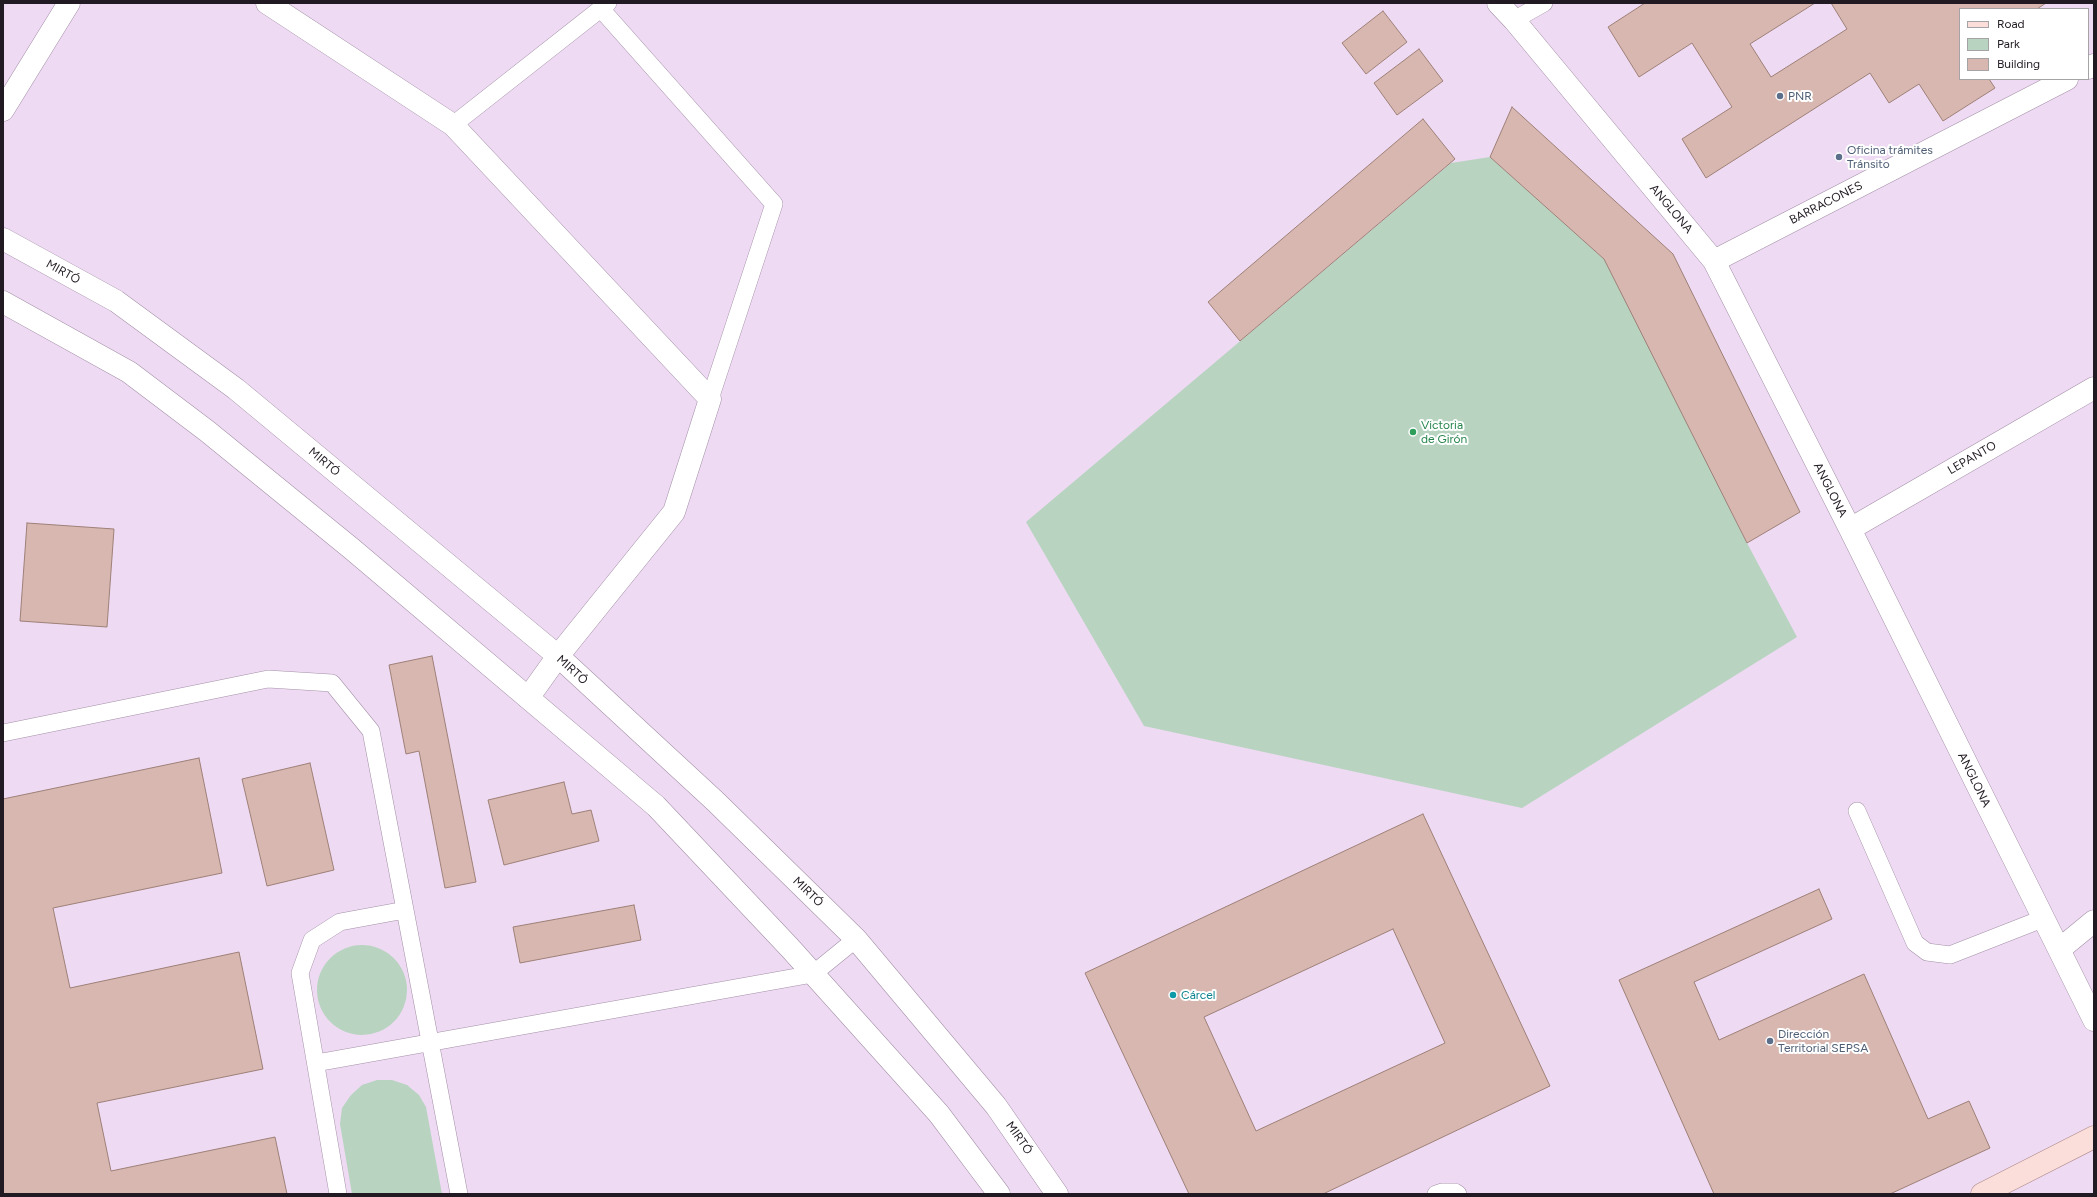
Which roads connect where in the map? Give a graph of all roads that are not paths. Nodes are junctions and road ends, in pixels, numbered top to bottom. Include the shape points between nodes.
1 (69, 3) edge
2 (267, 3) edge
3 (1498, 3) edge
4 (1544, 3) edge
5 (605, 6) edge
6 (1514, 20) junction
7 (2065, 80) edge
8 (3, 110) edge
9 (453, 125) junction
10 (3, 239) edge
11 (1714, 261) junction
12 (3, 302) edge
13 (2094, 388) edge
14 (710, 399) junction
15 (1850, 528) junction
16 (558, 656) junction
17 (528, 698) junction
18 (3, 733) edge
19 (1857, 811) dead end
20 (405, 910) junction
21 (2042, 918) junction
22 (2094, 921) edge
23 (856, 939) junction
24 (2060, 949) junction
25 (813, 974) junction
26 (2094, 1020) edge
27 (430, 1042) junction
28 (316, 1063) junction
29 (2094, 1137) edge
30 (338, 1194) edge
31 (459, 1194) edge
32 (999, 1194) edge
33 (1057, 1194) edge
34 (1436, 1194) edge
35 (1458, 1194) edge
36 (1982, 1194) edge

1 - 8 street
2 - 9 street
3 - 6 street, ANGLONA
4 - 6 lane
5 - 9 lane
5 - 14 lane via 774,204
6 - 11 street, ANGLONA
7 - 11 street, BARRACONES
9 - 14 street
10 - 16 street, MIRTÓ via 116,301 236,389
11 - 15 street, ANGLONA
12 - 17 street via 129,372 207,431 352,549
13 - 15 street, LEPANTO
14 - 16 street via 674,512
15 - 21 street, ANGLONA
16 - 17 street
16 - 23 street, MIRTÓ via 715,801
17 - 25 street via 656,806
18 - 20 lane via 268,679 332,682 371,731
19 - 21 lane via 1915,943 1927,952 1950,955
20 - 27 lane
20 - 28 lane via 340,922 312,940 300,973
21 - 24 street, ANGLONA
22 - 24 street
23 - 25 lane
23 - 33 street, MIRTÓ via 996,1106
24 - 26 street, ANGLONA
25 - 27 lane
25 - 32 street via 939,1114
27 - 28 lane
27 - 31 lane
28 - 30 lane
29 - 36 main road
34 - 35 lane

